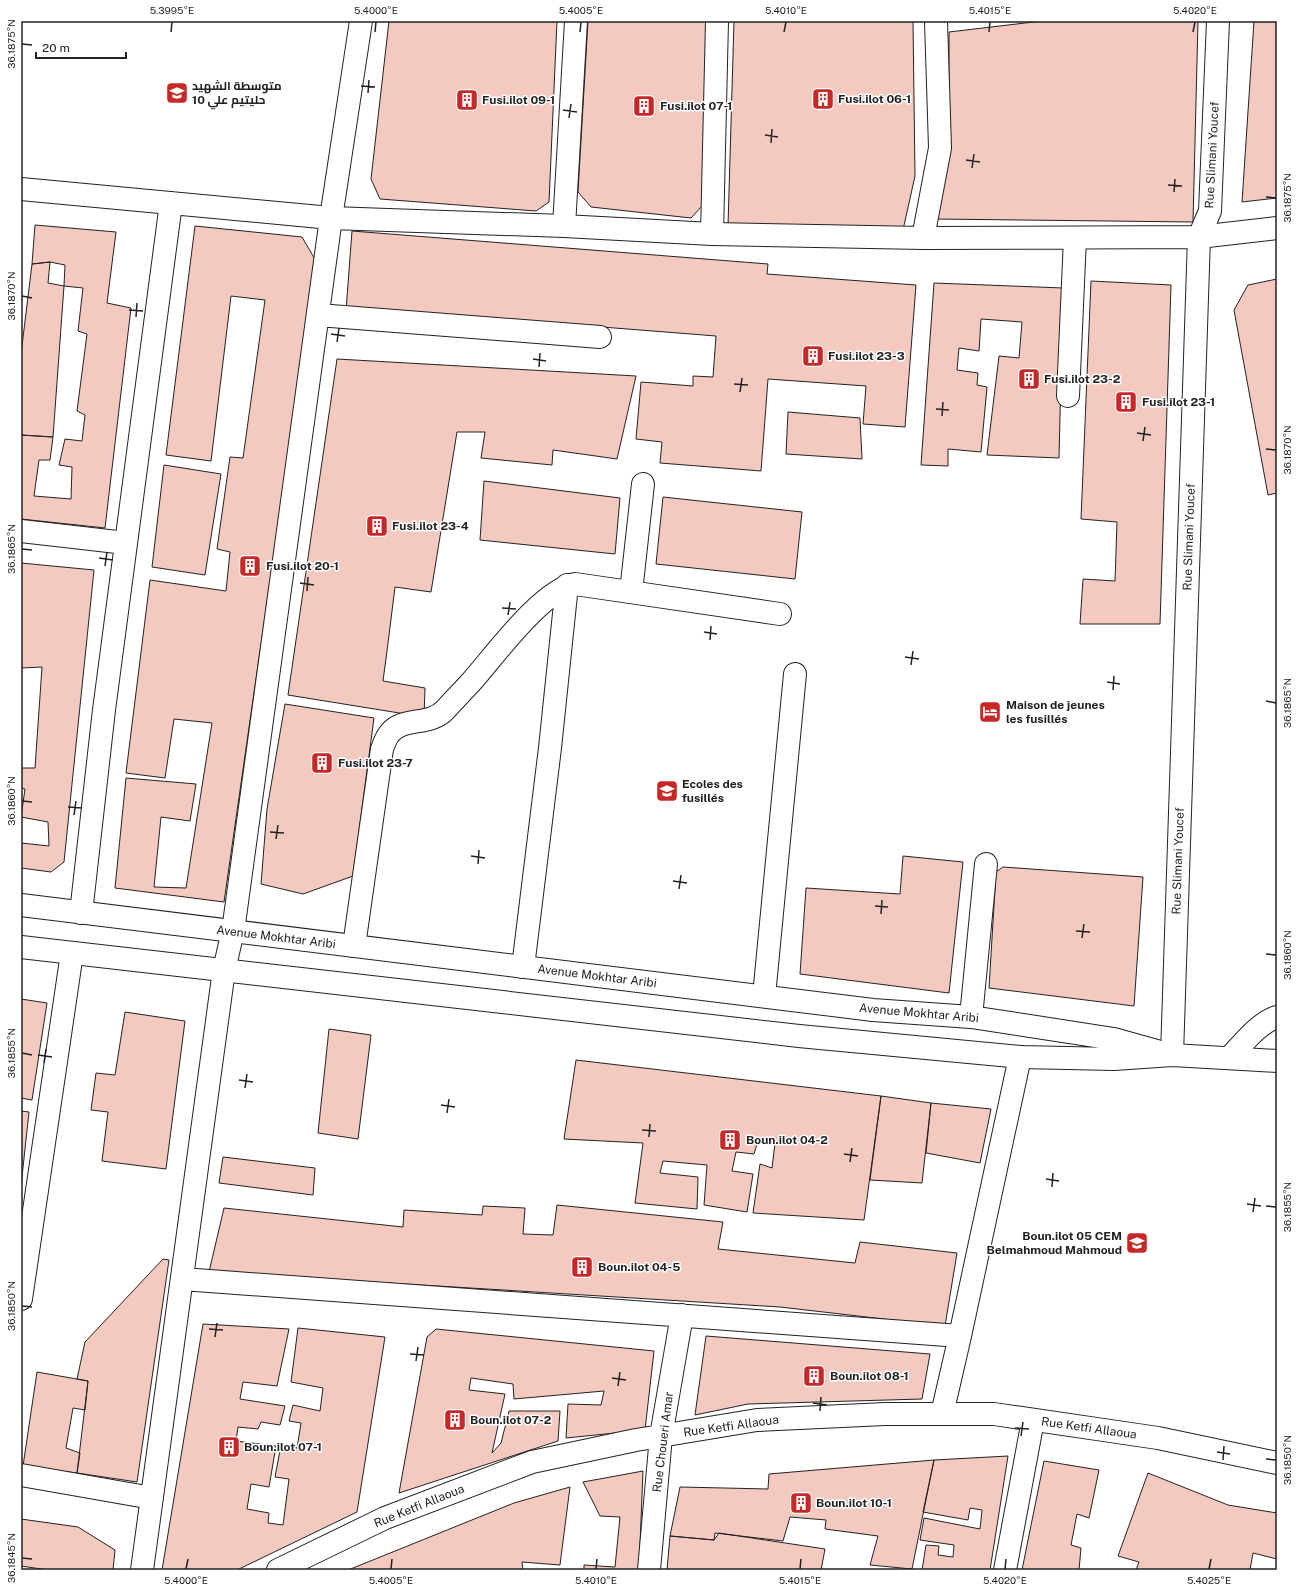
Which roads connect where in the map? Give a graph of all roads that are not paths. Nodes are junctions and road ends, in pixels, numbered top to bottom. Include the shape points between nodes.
1 (361, 21) edge
2 (576, 21) edge
3 (717, 21) edge
4 (936, 21) edge
5 (1218, 21) edge
6 (21, 189) edge
7 (171, 203) junction
8 (332, 218) junction
9 (564, 226) junction
10 (1277, 228) edge
11 (712, 234) junction
12 (1199, 237) junction
13 (923, 238) junction
14 (1075, 238) junction
15 (318, 315) junction
16 (600, 336) dead end
17 (1068, 396) dead end
18 (643, 484) dead end
19 (21, 531) edge
20 (126, 543) junction
21 (567, 585) junction
22 (631, 592) junction
23 (780, 614) dead end
24 (795, 674) dead end
25 (986, 864) dead end
26 (21, 905) edge
27 (81, 913) junction
28 (233, 931) junction
29 (354, 946) junction
30 (21, 947) edge
31 (72, 953) junction
32 (523, 967) junction
33 (224, 970) junction
34 (764, 996) junction
35 (972, 1017) junction
36 (1277, 1017) edge
37 (1172, 1055) junction
38 (1020, 1057) junction
39 (1230, 1058) junction
40 (1277, 1061) edge
41 (182, 1279) junction
42 (21, 1299) edge
43 (682, 1315) junction
44 (960, 1336) junction
45 (942, 1414) junction
46 (1033, 1420) junction
47 (661, 1436) junction
48 (1277, 1463) edge
49 (21, 1475) edge
50 (152, 1498) junction
51 (142, 1570) edge
52 (278, 1570) edge
53 (649, 1570) edge
54 (1005, 1570) edge

1 - 8 street
2 - 9 street
3 - 11 street
4 - 13 street via 940,148
5 - 12 street, Rue Slimani Youcef via 1210,211
6 - 7 street
7 - 8 street
7 - 20 street
8 - 9 street
8 - 15 street
9 - 11 street
10 - 12 street
11 - 13 street
12 - 14 street
12 - 37 street, Rue Slimani Youcef
13 - 14 street
14 - 17 street
15 - 16 street
15 - 28 street
18 - 22 street
19 - 20 street
20 - 27 street
21 - 22 street
21 - 29 street via 553,594 518,627 441,714 427,721 403,724 390,732 382,749
21 - 32 street
22 - 23 street
24 - 34 street
25 - 35 street
26 - 27 street, Avenue Mokhtar Aribi
27 - 28 street, Avenue Mokhtar Aribi
28 - 29 street, Avenue Mokhtar Aribi
28 - 33 street
29 - 32 street, Avenue Mokhtar Aribi
30 - 31 street, Avenue Mokhtar Aribi
31 - 33 street, Avenue Mokhtar Aribi
31 - 42 street
32 - 34 street, Avenue Mokhtar Aribi
33 - 38 street, Avenue Mokhtar Aribi via 799,1036
33 - 41 street
34 - 35 street, Avenue Mokhtar Aribi via 873,1010
35 - 37 street, Avenue Mokhtar Aribi via 1114,1039
36 - 39 street via 1270,1019 1252,1034
37 - 38 street, Avenue Mokhtar Aribi via 1114,1059
37 - 39 street, Avenue Mokhtar Aribi
38 - 44 street
39 - 40 street, Avenue Mokhtar Aribi
41 - 43 street
41 - 50 street
43 - 44 street
43 - 47 street, Rue Choueri Amar
44 - 45 street
45 - 46 street, Rue Ketfi Allaoua via 994,1414
45 - 47 street, Rue Ketfi Allaoua via 757,1420
46 - 48 street, Rue Ketfi Allaoua via 1158,1438
46 - 54 street
47 - 52 street, Rue Ketfi Allaoua via 532,1462 384,1518
47 - 53 street, Rue Choueri Amar
49 - 50 street
50 - 51 street

